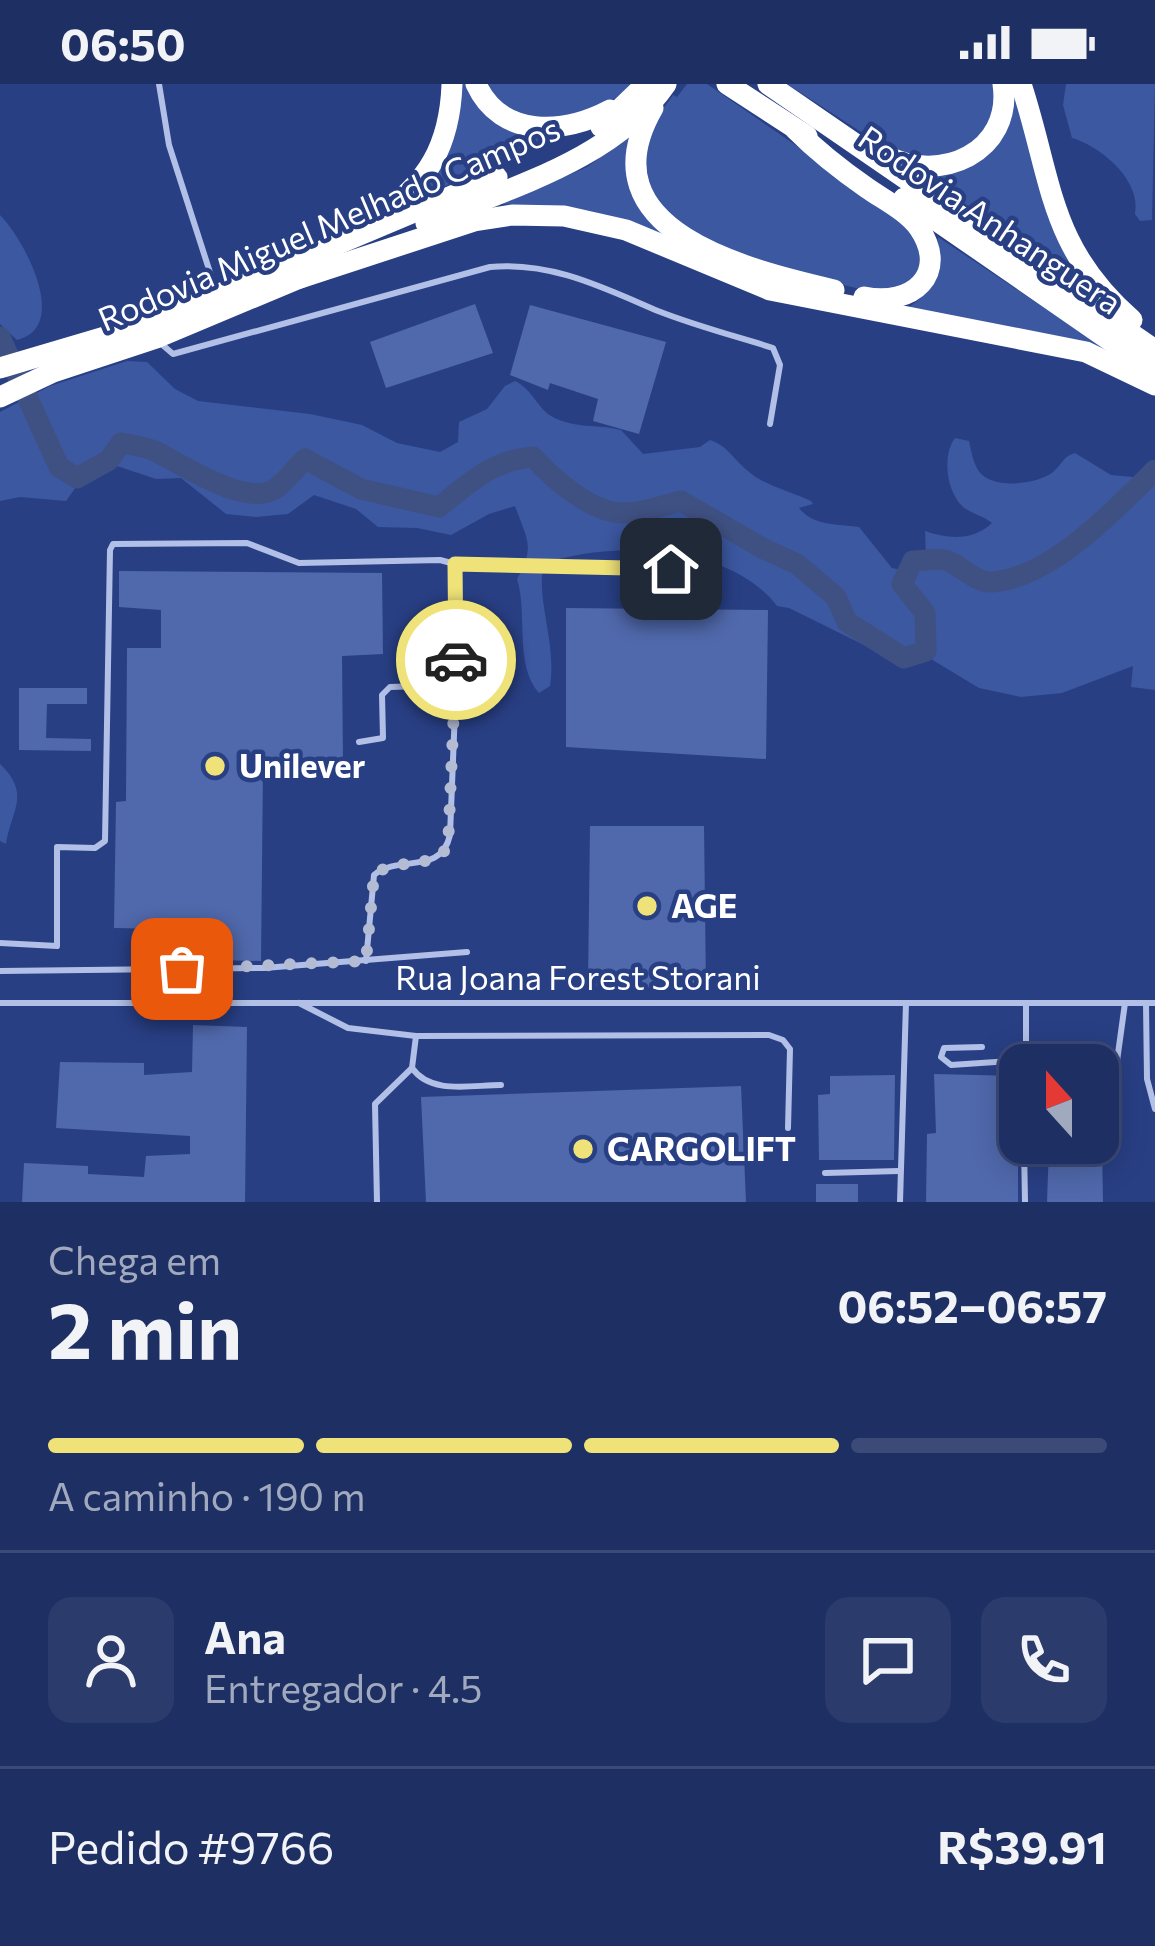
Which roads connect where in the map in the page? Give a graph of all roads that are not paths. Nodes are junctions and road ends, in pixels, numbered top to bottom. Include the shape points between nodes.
1 (159, 84) edge
2 (452, 84) edge
3 (476, 84) edge
4 (727, 84) edge
5 (1003, 84) edge
6 (1022, 84) edge
7 (772, 87) edge
8 (652, 90) edge
9 (795, 129) junction
10 (300, 269) junction
11 (218, 295) junction
12 (155, 338) junction
13 (1155, 340) edge
14 (1155, 350) edge
15 (50, 363) junction
16 (0, 368) edge
17 (1155, 371) edge
18 (1155, 386) edge
19 (0, 397) edge
20 (770, 424) dead end
21 (455, 564) junction
22 (671, 569) dead end
23 (456, 685) junction
24 (358, 742) dead end
25 (0, 944) edge
26 (466, 952) dead end
27 (366, 961) junction
28 (0, 971) edge
29 (296, 1001) junction
30 (0, 1003) edge
31 (906, 1003) junction
32 (1026, 1003) junction
33 (1125, 1003) junction
34 (1151, 1003) edge
35 (416, 1036) junction
36 (1026, 1044) edge
37 (1119, 1046) edge
38 (982, 1047) dead end
39 (1151, 1057) edge
40 (999, 1063) edge
41 (412, 1068) junction
42 (501, 1085) dead end
43 (1155, 1109) edge
44 (788, 1127) dead end
45 (1024, 1164) edge
46 (901, 1171) junction
47 (824, 1173) dead end
48 (377, 1202) edge
49 (900, 1202) edge
50 (1025, 1202) edge

1 - 11 lane via 169,145
2 - 10 highway via 444,140 419,184
3 - 8 highway via 492,107 537,129 582,122
4 - 9 highway, Rodovia Anhanguera
5 - 7 highway via 1003,115 985,146 931,168 893,159
6 - 13 highway via 1048,194 1072,249 1096,286
7 - 14 highway, Rodovia Anhanguera
8 - 9 highway via 636,166 646,199 672,230 764,274 871,298 909,295 929,261 920,230
8 - 10 highway, Rodovia Miguel Melhado Campos via 610,138 580,156
9 - 17 highway, Rodovia Anhanguera
10 - 11 highway, Rodovia Miguel Melhado Campos
10 - 12 highway, Rodovia Miguel Melhado Campos
10 - 18 highway via 474,221 564,216 626,230 770,290 1086,352
11 - 15 highway, Rodovia Miguel Melhado Campos
12 - 15 highway, Rodovia Miguel Melhado Campos
12 - 20 lane via 173,354 490,267 528,268 585,279 773,348 780,365
15 - 16 highway, Rodovia Miguel Melhado Campos
15 - 19 highway, Rodovia Miguel Melhado Campos
21 - 22 lane
21 - 23 lane
21 - 25 lane via 290,562 247,543 113,544 105,841 57,847 57,946
23 - 24 lane via 390,687 382,695 382,740
23 - 27 lane via 448,847 434,860 374,875
26 - 27 lane
27 - 28 lane
29 - 30 lane, Rua Joana Forest Storani
29 - 31 lane, Rua Joana Forest Storani
29 - 35 lane via 348,1028
31 - 32 lane, Rua Joana Forest Storani
31 - 46 lane
32 - 33 lane, Rua Joana Forest Storani
32 - 36 lane
33 - 34 lane, Rua Joana Forest Storani
33 - 37 lane
34 - 39 lane
35 - 41 lane
35 - 44 lane via 769,1035 790,1049
38 - 40 lane via 944,1048 941,1057
39 - 43 lane
41 - 42 lane via 435,1086
41 - 48 lane via 376,1104
45 - 50 lane
46 - 47 lane
46 - 49 lane

